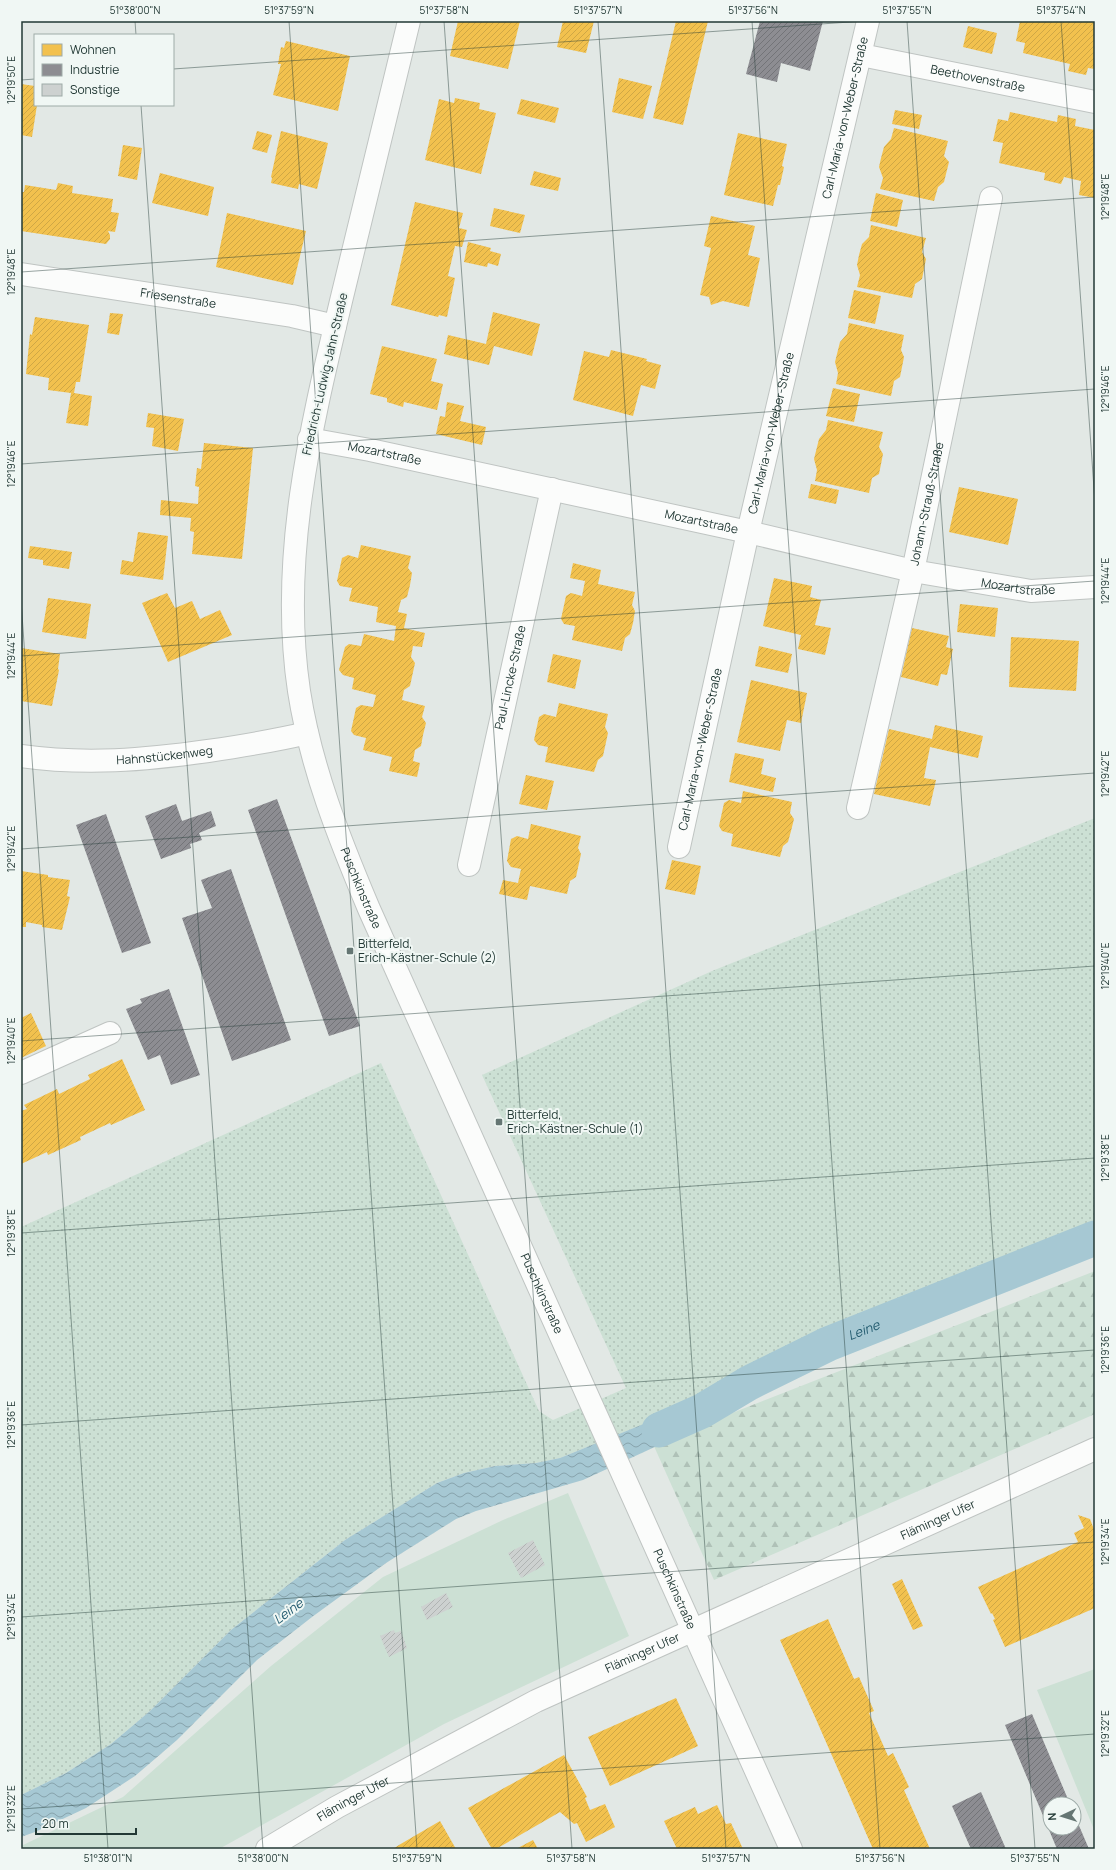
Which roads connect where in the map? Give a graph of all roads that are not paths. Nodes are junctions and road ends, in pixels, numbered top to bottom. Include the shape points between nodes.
1 (409, 21) edge
2 (868, 21) edge
3 (861, 55) junction
4 (1095, 102) edge
5 (991, 198) dead end
6 (21, 274) edge
7 (335, 326) junction
8 (309, 439) junction
9 (552, 489) junction
10 (748, 532) junction
11 (913, 571) junction
12 (1095, 586) edge
13 (307, 733) junction
14 (21, 756) edge
15 (858, 808) dead end
16 (679, 847) dead end
17 (469, 865) dead end
18 (110, 1033) dead end
19 (21, 1073) edge
20 (1095, 1449) edge
21 (692, 1632) junction
22 (267, 1849) edge
23 (791, 1849) edge

1 - 7 street, Friedrich-Ludwig-Jahn-Straße
2 - 3 street, Carl-Maria-von-Weber-Straße
3 - 4 street, Beethovenstraße
3 - 10 street, Carl-Maria-von-Weber-Straße
5 - 11 street, Johann-Strauß-Straße
6 - 7 street, Friesenstraße via 292,316
7 - 8 street, Friedrich-Ludwig-Jahn-Straße
8 - 9 street, Mozartstraße
8 - 13 street, Friedrich-Ludwig-Jahn-Straße via 298,511 292,614 299,690
9 - 10 street, Mozartstraße
9 - 17 street, Paul-Lincke-Straße
10 - 11 street, Mozartstraße
10 - 16 street, Carl-Maria-von-Weber-Straße
11 - 12 street, Mozartstraße via 1031,591
11 - 15 street, Johann-Strauß-Straße
13 - 14 street, Hahnstückenweg via 253,745 121,762
13 - 21 street, Puschkinstraße via 325,800 363,894 651,1535
18 - 19 street
20 - 21 street, Fläminger Ufer
21 - 22 street, Fläminger Ufer via 536,1701 337,1807
21 - 23 street, Puschkinstraße

